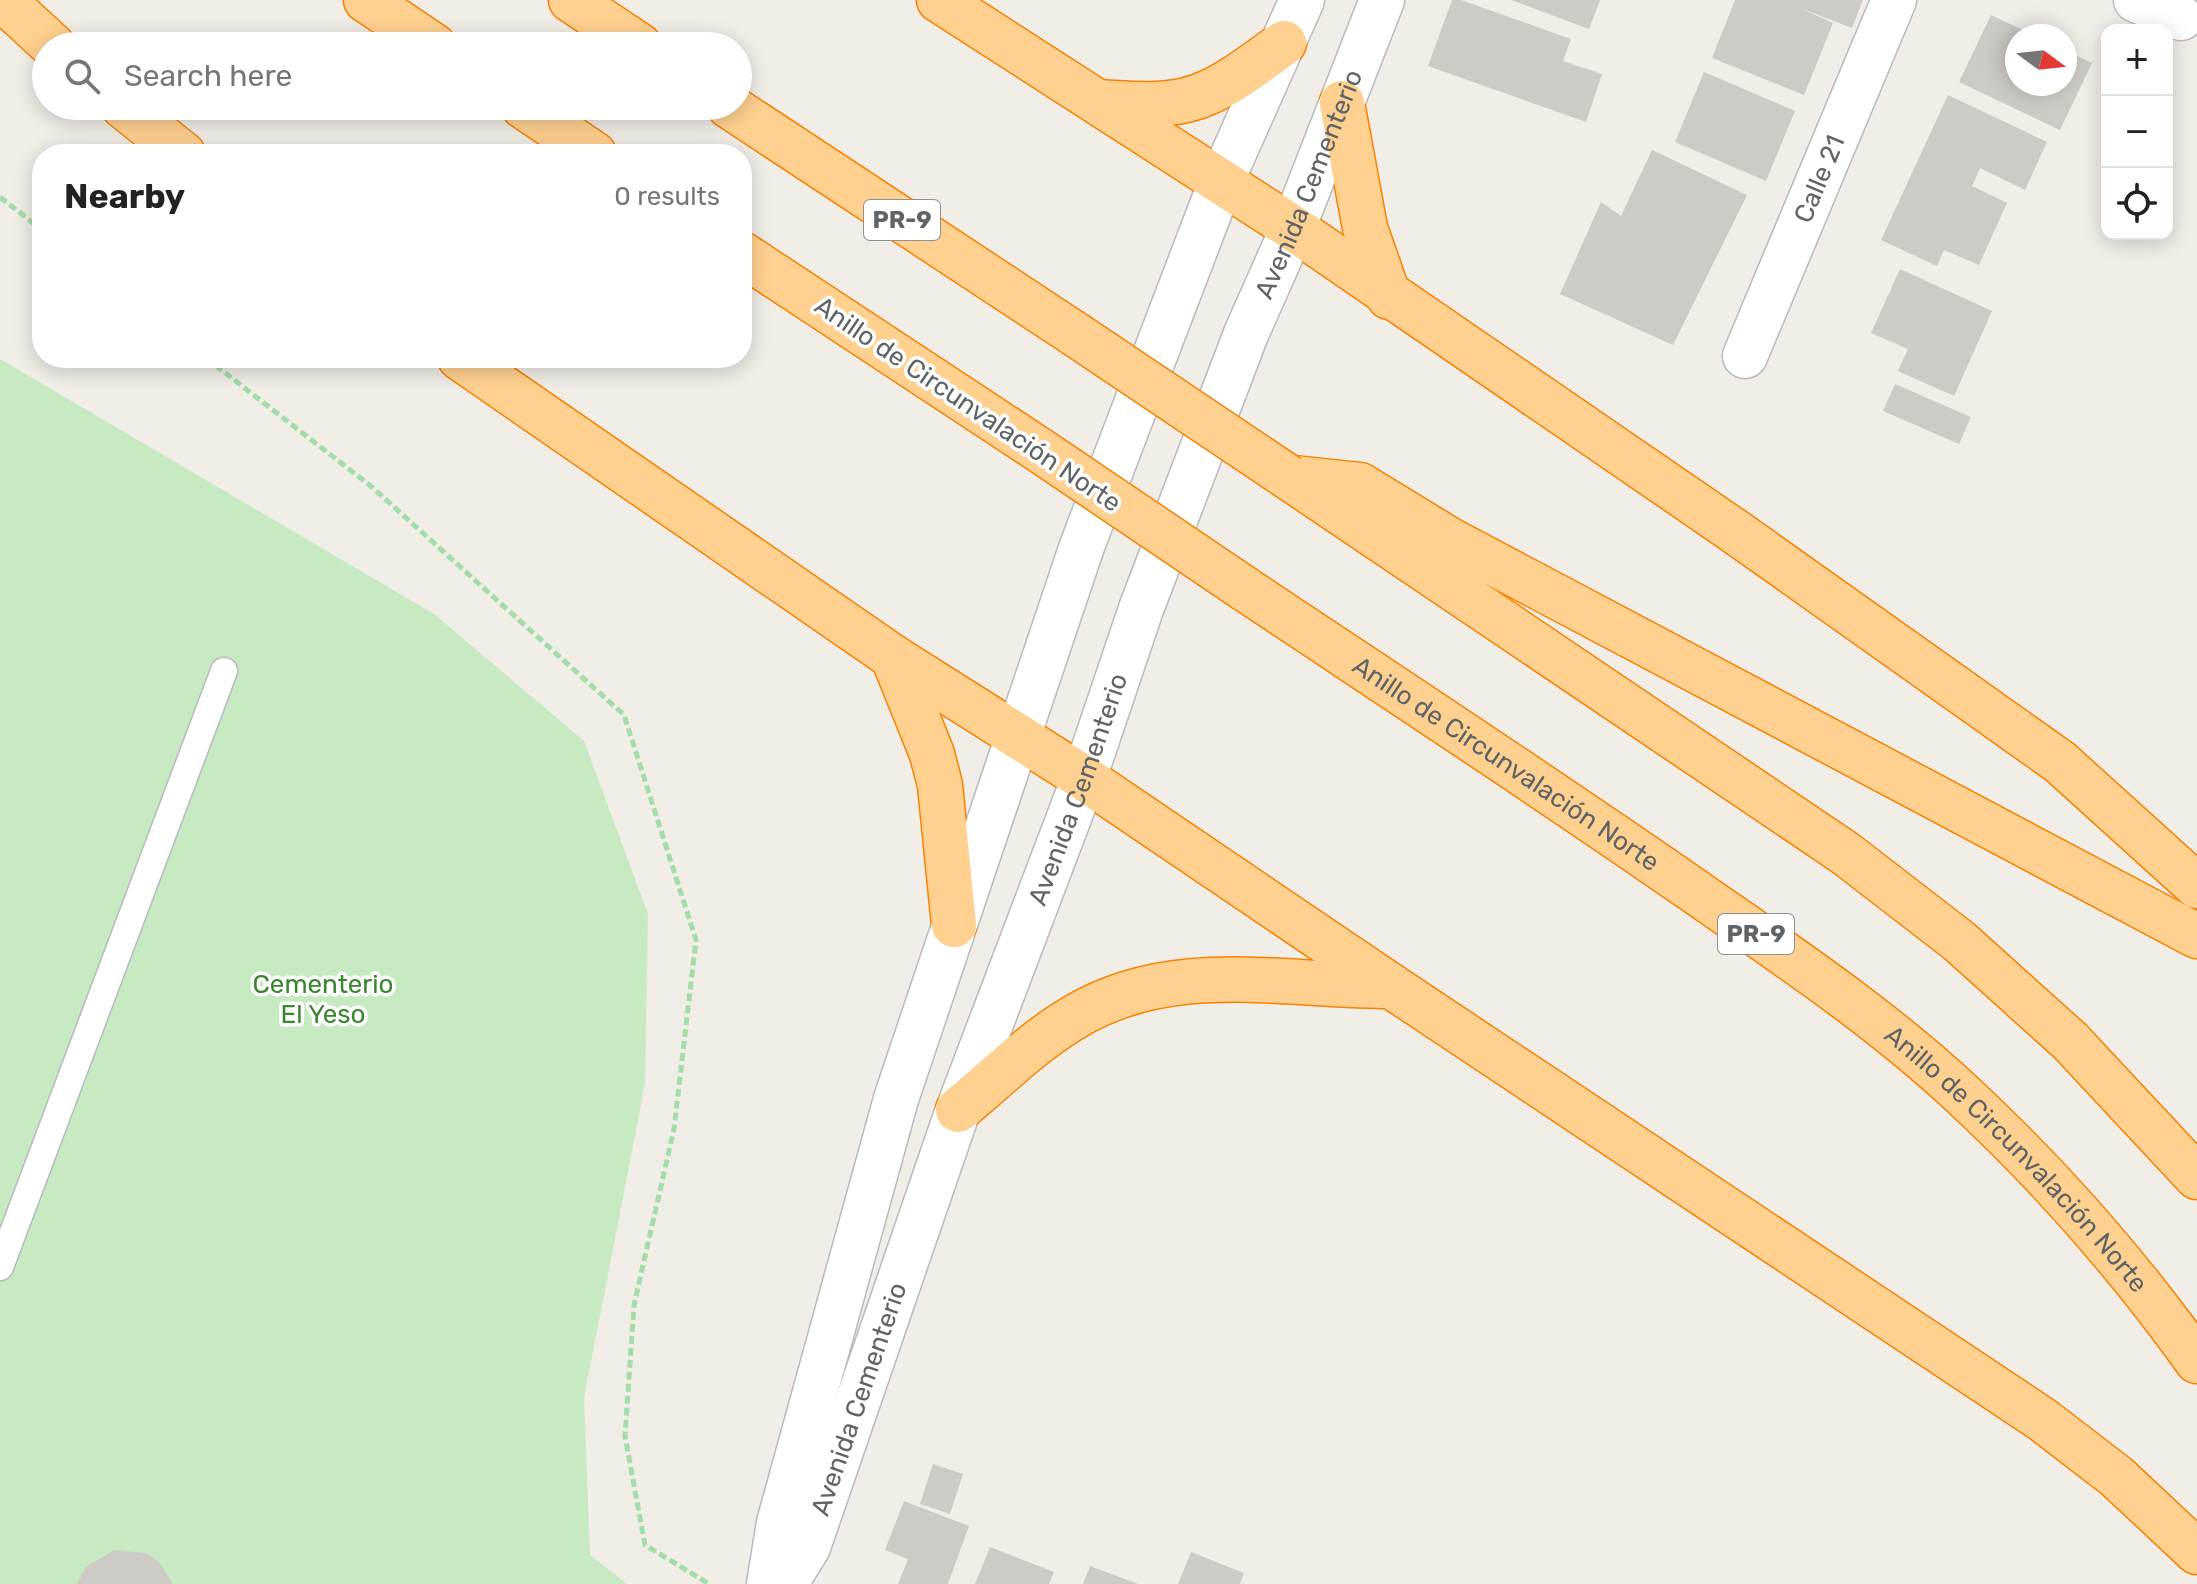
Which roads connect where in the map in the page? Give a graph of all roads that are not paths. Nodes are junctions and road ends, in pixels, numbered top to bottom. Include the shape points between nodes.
1 (3, 0) edge
2 (366, 0) edge
3 (571, 0) edge
4 (939, 0) edge
5 (1302, 0) edge
6 (1382, 0) edge
7 (1894, 0) edge
8 (2136, 0) edge
9 (2181, 18) dead end
10 (38, 32) edge
11 (413, 32) edge
12 (619, 32) edge
13 (1284, 43) junction
14 (1093, 101) junction
15 (1342, 103) junction
16 (140, 120) edge
17 (544, 120) edge
18 (750, 120) edge
19 (170, 144) edge
20 (579, 144) edge
21 (1221, 182) junction
22 (1293, 228) junction
23 (752, 261) edge
24 (1389, 297) junction
25 (1745, 356) dead end
26 (474, 368) edge
27 (1288, 477) junction
28 (893, 657) junction
29 (224, 671) dead end
30 (1018, 738) junction
31 (1084, 778) junction
32 (2197, 886) edge
33 (954, 925) junction
34 (2197, 936) edge
35 (1391, 986) junction
36 (958, 1110) junction
37 (2197, 1177) edge
38 (0, 1267) edge
39 (2197, 1361) edge
40 (2197, 1552) edge
41 (769, 1584) edge
42 (785, 1584) edge

1 - 10 highway
2 - 11 highway
3 - 12 highway
4 - 14 highway
5 - 13 street, Avenida Cementerio
6 - 15 street, Avenida Cementerio
7 - 25 street, Calle 21
8 - 9 street
13 - 14 highway via 1233,80 1183,103
13 - 21 street, Avenida Cementerio
14 - 21 highway
15 - 22 street, Avenida Cementerio
15 - 24 highway via 1356,190
16 - 19 highway
17 - 20 highway
18 - 27 highway, PR-9, bridge
21 - 22 highway
21 - 30 street, Avenida Cementerio via 1082,546
22 - 24 highway
22 - 31 street, Avenida Cementerio via 1246,334 1146,595
23 - 39 highway, Anillo de Circunvalación Norte / PR-9, bridge via 1576,809 1840,993 1965,1097 2081,1216
24 - 32 highway via 1733,530 2060,762
26 - 28 highway
27 - 34 highway via 1360,485 1450,540
27 - 37 highway, PR-9 via 1845,853 1959,941 2070,1041
28 - 30 highway
28 - 33 highway via 940,785
29 - 38 lane
30 - 31 highway
30 - 33 street, Avenida Cementerio
31 - 35 highway
31 - 36 street, Avenida Cementerio
33 - 41 street, Avenida Cementerio via 892,1115 779,1523
35 - 36 highway via 1239,978 1129,993 1048,1034
35 - 40 highway via 2043,1420 2117,1477
36 - 42 street, Avenida Cementerio via 808,1547

